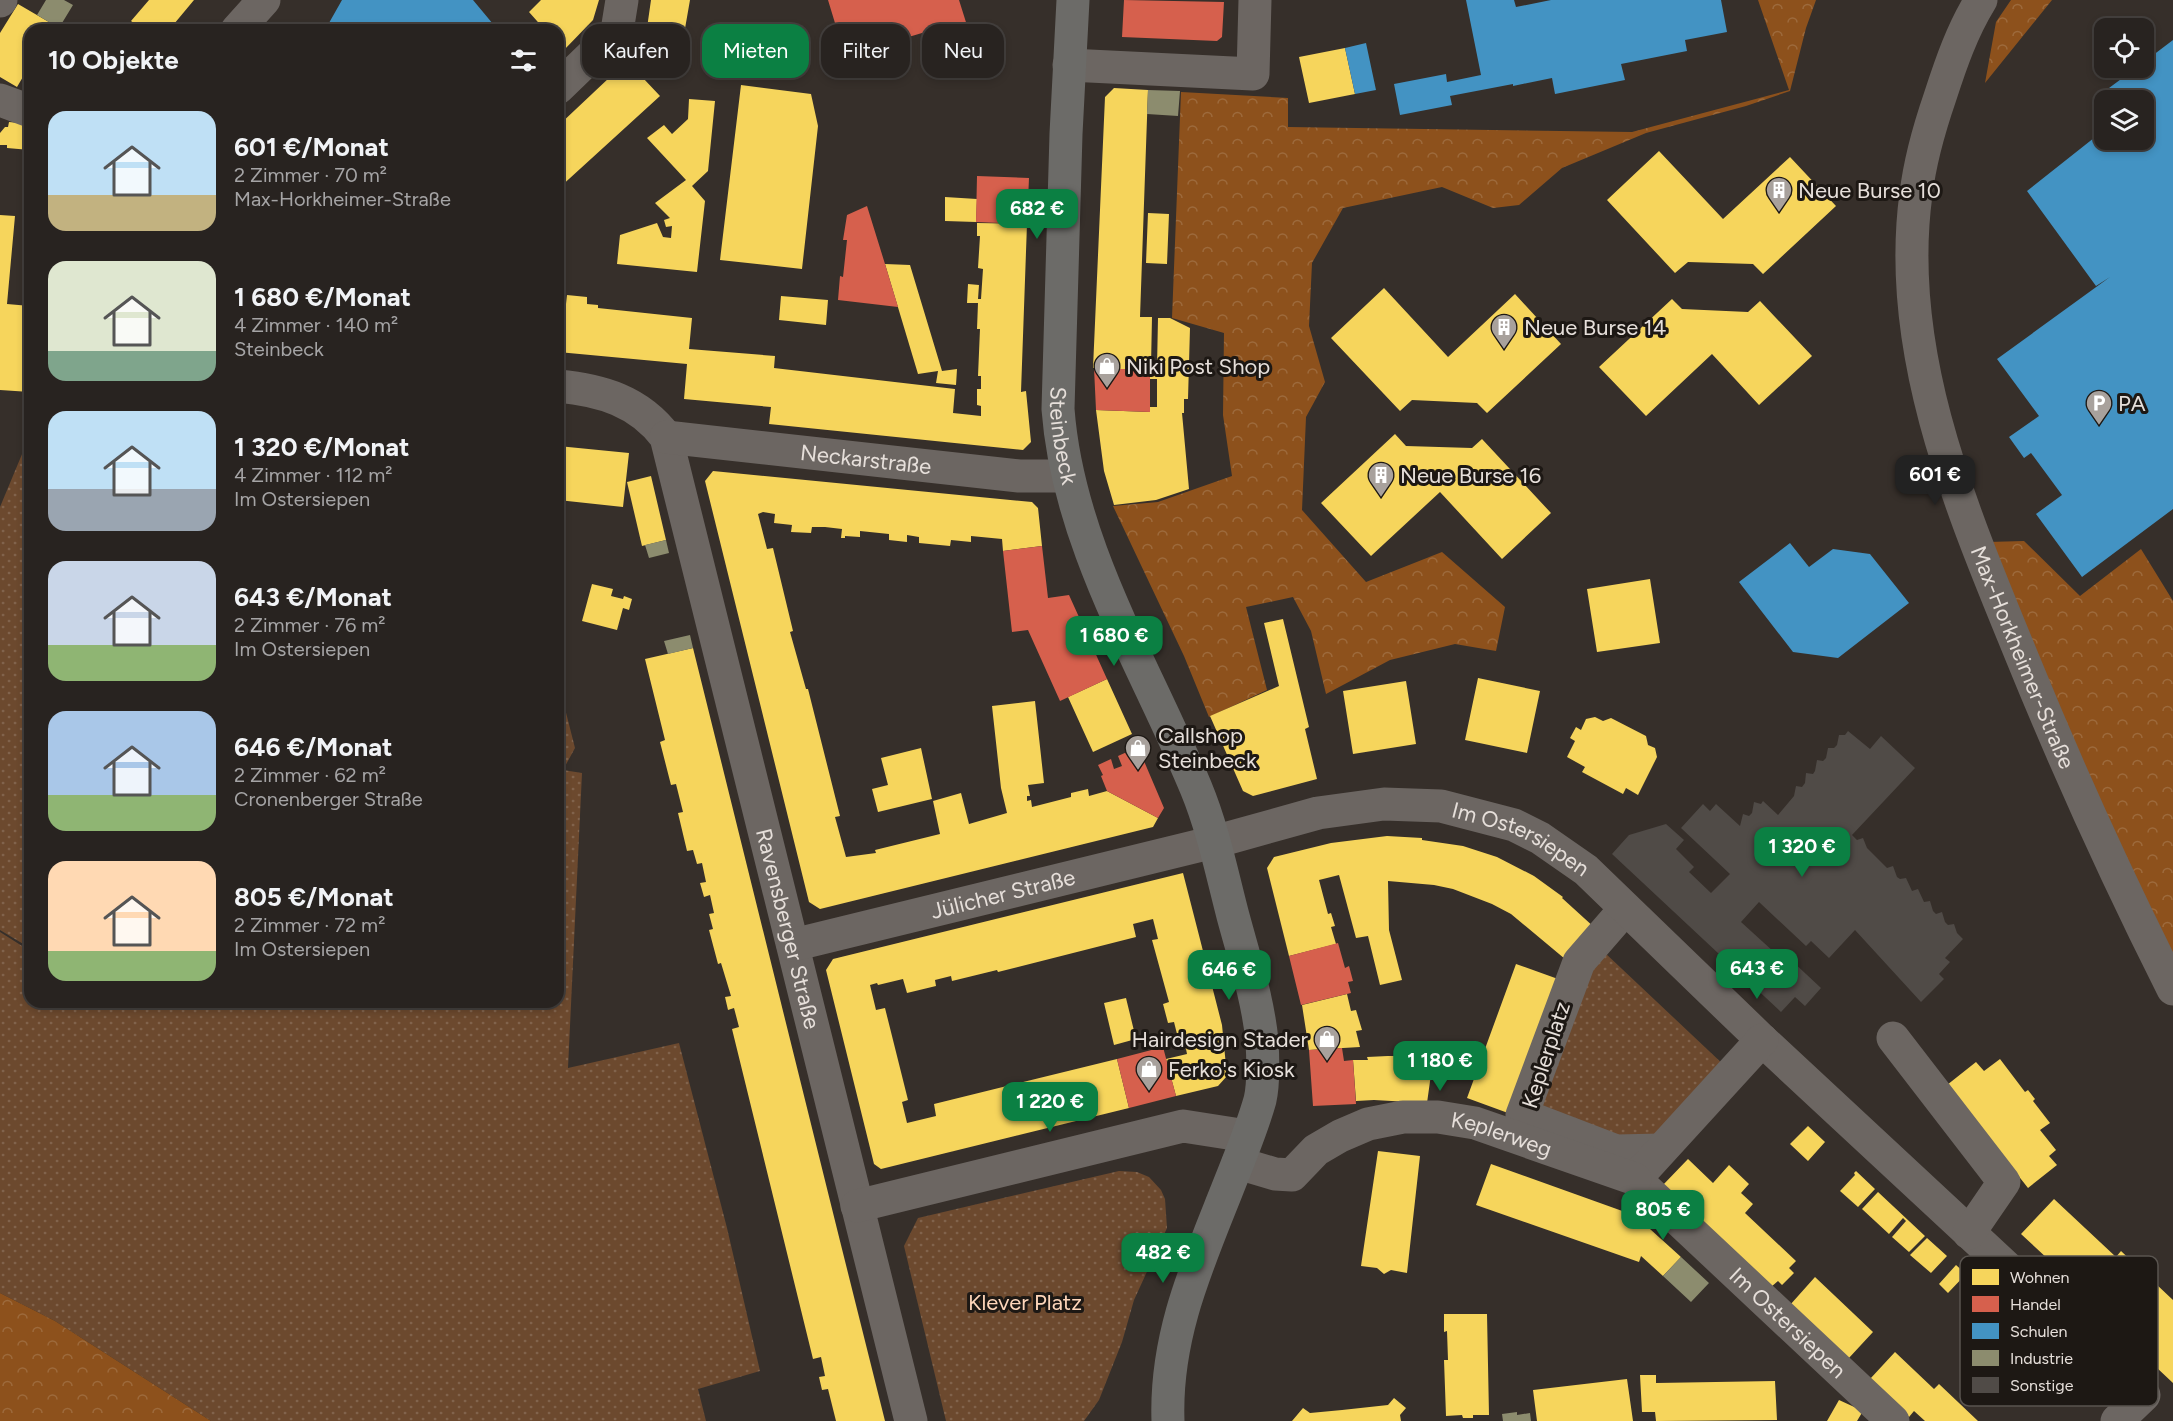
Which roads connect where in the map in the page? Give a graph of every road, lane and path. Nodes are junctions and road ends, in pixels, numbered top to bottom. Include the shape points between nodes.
1 (264, 0) edge
2 (1073, 0) edge
3 (1256, 0) edge
4 (1981, 0) edge
5 (620, 16) edge
6 (242, 24) edge
7 (1069, 65) junction
8 (564, 81) edge
9 (0, 100) edge
10 (24, 109) edge
11 (564, 386) edge
12 (666, 437) junction
13 (1067, 476) junction
14 (1214, 842) junction
15 (1625, 909) junction
16 (793, 945) junction
17 (2173, 988) edge
18 (1893, 1038) dead end
19 (1762, 1040) junction
20 (1242, 1149) junction
21 (1661, 1150) junction
22 (1635, 1179) junction
23 (857, 1206) junction
24 (1969, 1233) junction
25 (1994, 1256) edge
26 (2133, 1406) edge
27 (911, 1421) edge
28 (1168, 1421) edge
29 (1893, 1421) edge
30 (2117, 1421) edge

1 - 6 street
2 - 7 main road, Steinbeck
3 - 7 street via 1253,74
4 - 17 street, Max-Horkheimer-Straße via 1951,60 1918,177 1912,257 1922,361 1960,501 1999,601 2069,772
5 - 8 street
7 - 13 main road, Steinbeck via 1058,409
9 - 10 street
11 - 12 street via 616,397 656,423
12 - 13 street, Neckarstraße via 1020,476
12 - 16 street, Ravensberger Straße
13 - 14 main road, Steinbeck via 1108,592 1197,790
14 - 15 street, Im Ostersiepen via 1318,813 1384,804 1441,806 1514,825 1540,838 1586,870
14 - 16 street, Jülicher Straße
14 - 20 main road, Steinbeck via 1262,1042 1260,1098
15 - 19 street, Im Ostersiepen
15 - 21 street, Keplerplatz via 1579,962 1522,1114 1616,1151
16 - 23 street, Ravensberger Straße
18 - 24 street via 2004,1182
19 - 21 street
19 - 24 street, Im Ostersiepen
20 - 22 street, Keplerweg via 1275,1174 1292,1175 1316,1149 1368,1124 1403,1117 1438,1118 1475,1123
20 - 23 street via 1183,1126
20 - 28 main road, Steinbeck via 1187,1291 1173,1345
21 - 22 street
22 - 29 street, Im Ostersiepen
23 - 27 street, Ravensberger Straße
24 - 25 street, Im Ostersiepen
26 - 30 street, Im Ostersiepen

